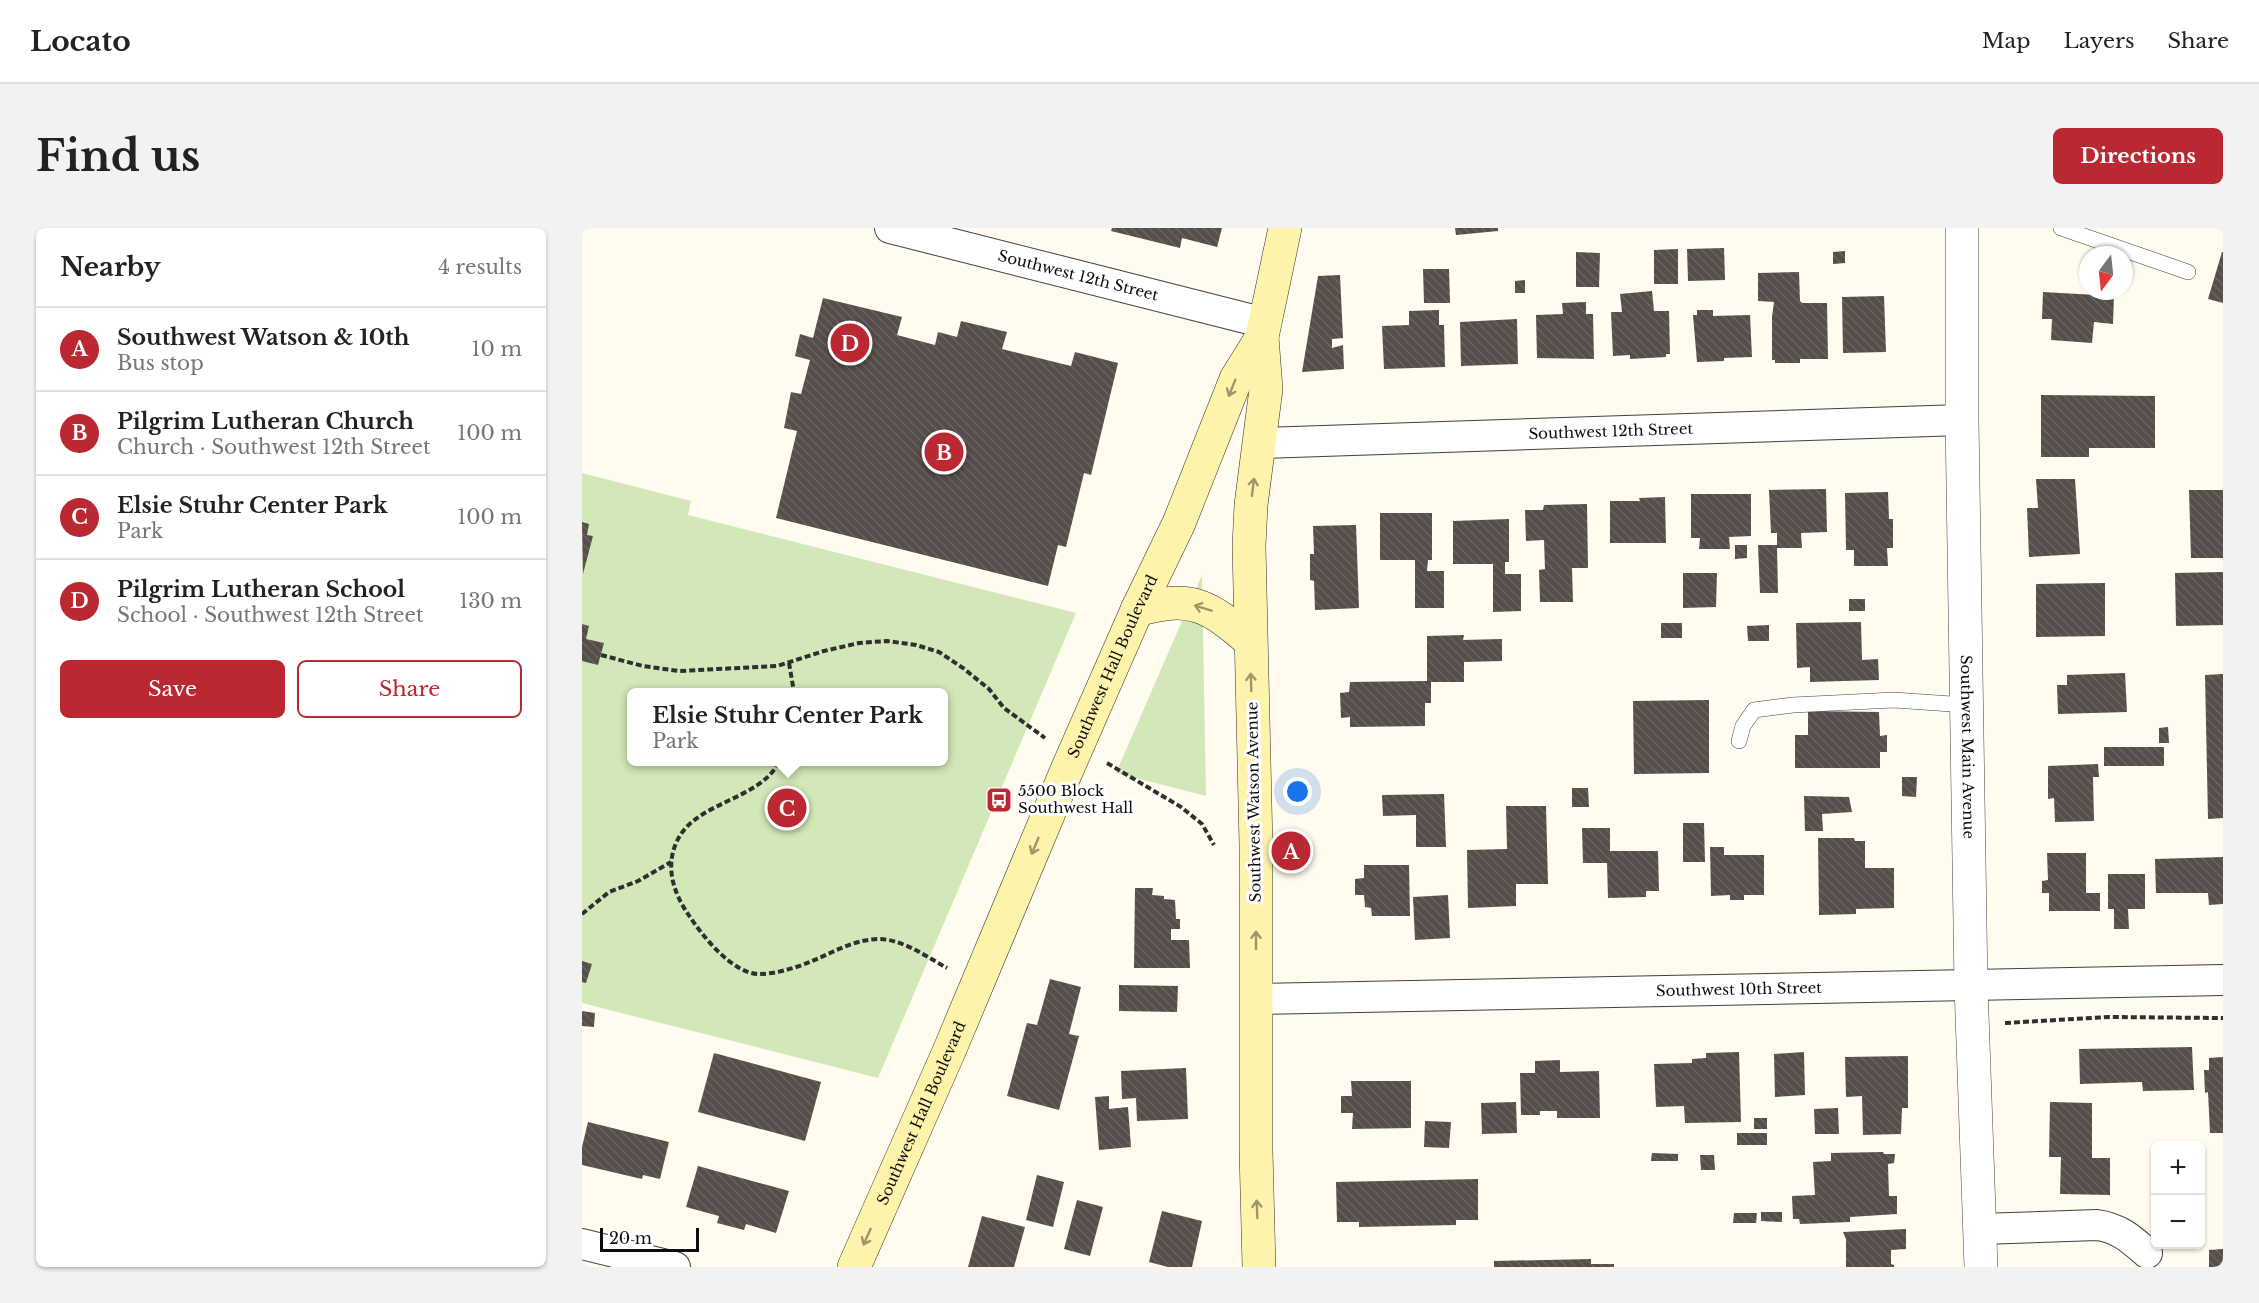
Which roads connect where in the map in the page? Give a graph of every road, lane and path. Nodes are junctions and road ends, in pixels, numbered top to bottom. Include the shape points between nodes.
1 (890, 228) edge
2 (1285, 228) edge
3 (1962, 228) edge
4 (2061, 228) edge
5 (2188, 272) dead end
6 (1264, 330) junction
7 (1962, 420) junction
8 (1259, 443) junction
9 (1137, 610) junction
10 (1250, 641) junction
11 (601, 655) dead end
12 (789, 663) junction
13 (793, 688) edge
14 (1966, 705) junction
15 (1739, 741) dead end
16 (1073, 757) junction
17 (1106, 762) dead end
18 (777, 766) edge
19 (1214, 845) dead end
20 (672, 862) junction
21 (582, 914) edge
22 (2223, 980) edge
23 (977, 984) junction
24 (1971, 986) junction
25 (1255, 999) junction
26 (2223, 1018) edge
27 (1972, 1024) junction
28 (1980, 1229) junction
29 (582, 1244) edge
30 (2147, 1253) dead end
31 (675, 1267) edge
32 (854, 1267) edge
33 (1259, 1267) edge
34 (1981, 1267) edge

1 - 6 street, Southwest 12th Street
2 - 6 main road, Southwest Hall Boulevard
3 - 7 street, Southwest Main Avenue
4 - 5 lane
6 - 8 main road, Southwest Watson Avenue via 1266,389
6 -> 9 main road, Southwest Hall Boulevard via 1236,379 1179,523
7 - 8 street, Southwest 12th Street
7 - 14 street, Southwest Main Avenue
10 -> 8 main road, Southwest Watson Avenue via 1249,546
10 -> 9 main road via 1214,611 1195,605 1158,604
9 - 16 main road, Southwest Hall Boulevard
25 -> 10 main road, Southwest Watson Avenue via 1256,846
11 - 12 path via 679,670
12 - 13 path
12 - 16 path via 859,643 887,641 939,652 989,689 1022,724
14 - 15 lane via 1894,700 1754,710
14 - 24 street, Southwest Main Avenue
16 -> 23 main road, Southwest Hall Boulevard
17 - 19 path via 1181,807 1202,824
18 - 20 path via 755,786 684,828
20 - 21 path via 609,892
20 - 23 path via 672,881 681,904 698,930 740,968 757,974 778,971 859,941 881,939 900,943
22 - 24 street, Southwest 10th Street
23 -> 32 main road, Southwest Hall Boulevard
24 - 25 street, Southwest 10th Street
24 - 27 street, Southwest Main Avenue
33 -> 25 main road, Southwest Watson Avenue
26 - 27 path via 2108,1017
27 - 28 street, Southwest Main Avenue
28 - 30 street via 2112,1227
28 - 34 street, Southwest Main Avenue
29 - 31 street

